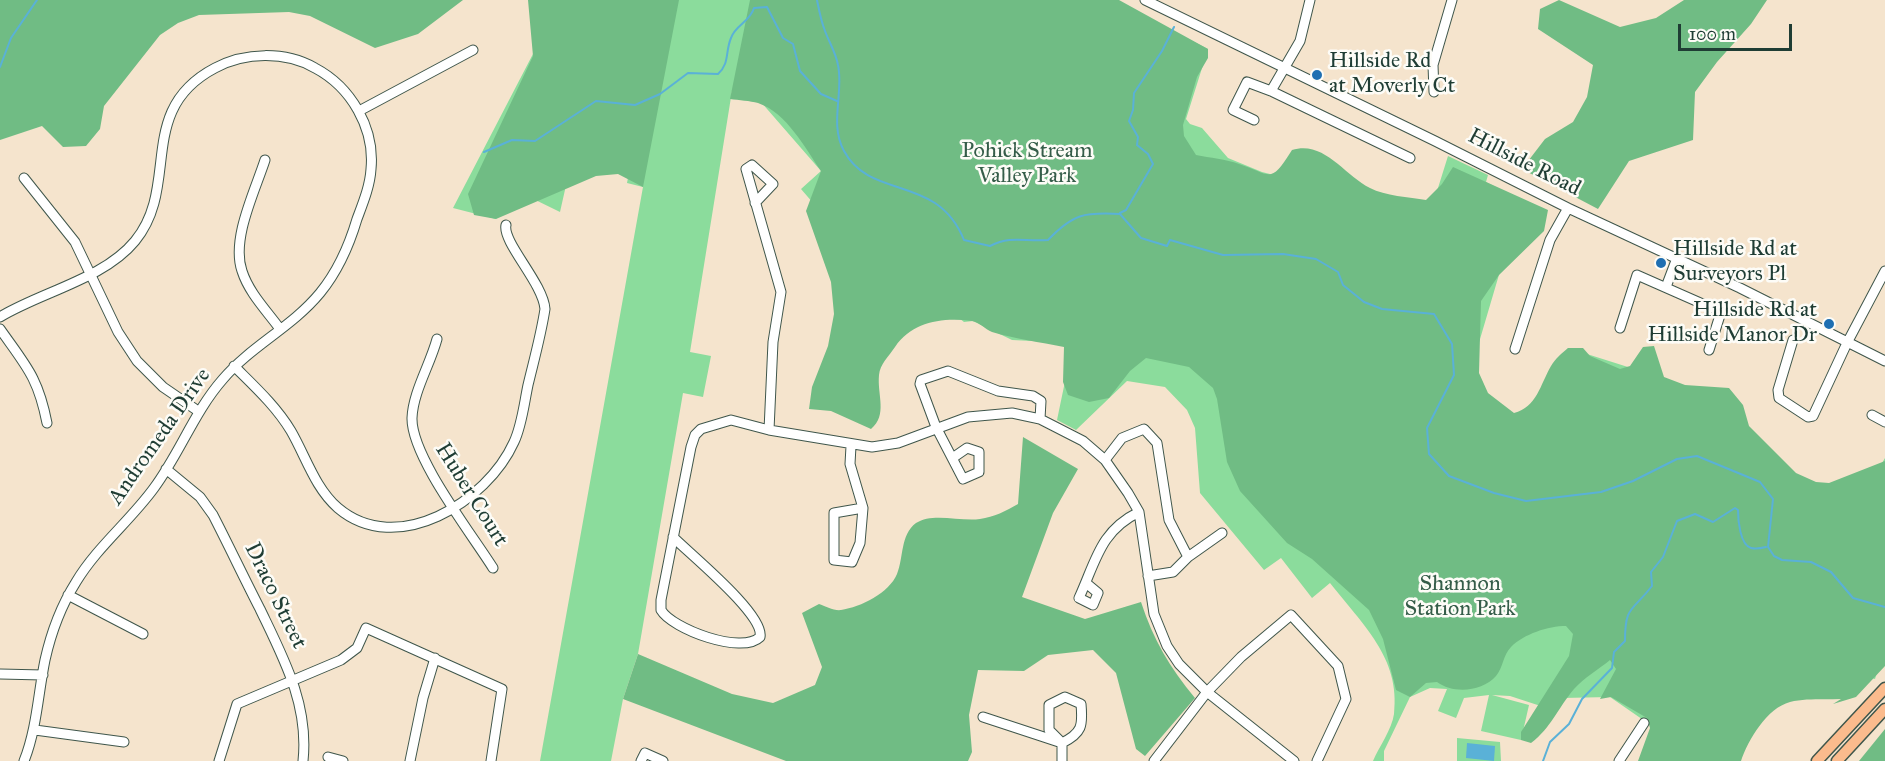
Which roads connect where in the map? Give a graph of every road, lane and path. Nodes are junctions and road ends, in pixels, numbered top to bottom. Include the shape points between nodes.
1 (1145, 0) edge
2 (1310, 0) edge
3 (1452, 0) edge
4 (473, 50) dead end
5 (1285, 68) junction
6 (1271, 91) junction
7 (1434, 92) dead end
8 (359, 111) junction
9 (1254, 120) dead end
10 (1410, 158) dead end
11 (265, 160) dead end
12 (24, 178) dead end
13 (755, 203) dead end
14 (1568, 208) junction
15 (506, 225) dead end
16 (1677, 258) junction
17 (1885, 271) edge
18 (91, 273) junction
19 (1666, 287) junction
20 (0, 317) edge
21 (1620, 328) dead end
22 (0, 329) edge
23 (280, 329) junction
24 (437, 339) dead end
25 (1793, 340) dead end
26 (1847, 343) junction
27 (1515, 349) dead end
28 (1709, 350) dead end
29 (1885, 361) edge
30 (234, 366) junction
31 (198, 411) junction
32 (1872, 415) dead end
33 (1040, 419) junction
34 (1885, 422) edge
35 (47, 423) dead end
36 (936, 427) junction
37 (769, 430) junction
38 (851, 446) junction
39 (954, 457) dead end
40 (1105, 460) junction
41 (166, 469) junction
42 (454, 506) junction
43 (863, 508) junction
44 (1139, 512) junction
45 (1222, 533) dead end
46 (673, 537) junction
47 (1188, 557) junction
48 (493, 568) dead end
49 (1148, 576) junction
50 (1086, 583) dead end
51 (68, 595) junction
52 (143, 634) dead end
53 (435, 658) junction
54 (0, 674) edge
55 (43, 675) junction
56 (292, 679) junction
57 (1885, 687) edge
58 (1207, 692) junction
59 (1885, 709) edge
60 (983, 717) dead end
61 (1644, 723) dead end
62 (35, 730) junction
63 (124, 742) dead end
64 (1062, 743) junction
65 (328, 757) dead end
66 (24, 761) edge
67 (219, 761) edge
68 (303, 761) edge
69 (343, 761) edge
70 (410, 761) edge
71 (491, 761) edge
72 (641, 761) edge
73 (663, 761) edge
74 (1062, 761) edge
75 (1154, 761) edge
76 (1294, 761) edge
77 (1317, 761) edge
78 (1619, 761) edge
79 (1817, 761) edge
80 (1837, 761) edge

1 - 5 street, Hillside Road
2 - 5 street via 1300,41
3 - 7 street via 1434,65
4 - 8 street
5 - 6 street
5 - 14 street, Hillside Road
6 - 9 street via 1247,82 1233,110
6 - 10 street
8 - 18 street, Andromeda Drive via 331,78 294,59 252,56 210,71 184,93 167,122 156,198 144,228 120,256
8 - 23 street, Andromeda Drive via 369,140 371,170 350,244 321,292
11 - 23 street via 241,235 239,256 249,285
12 - 18 street via 75,242
13 - 37 street via 782,292 773,342
14 - 16 street, Hillside Road
14 - 27 street via 1550,240
15 - 42 street via 506,236 544,301 544,316 514,442 486,482
16 - 19 street
16 - 26 street, Hillside Road
17 - 26 street
18 - 20 street, Andromeda Drive
18 - 31 street via 118,332 137,361 163,387
19 - 21 street via 1637,275
19 - 28 street via 1721,312
22 - 35 street via 35,378
23 - 30 street, Andromeda Drive
24 - 42 street, Huber Court via 412,420 418,448
25 - 26 street via 1779,398 1808,417 1814,416 1819,408
26 - 29 street, Hillside Road
30 - 31 street, Andromeda Drive
30 - 42 street via 278,411 324,493 347,515 375,526 399,528 421,524
31 - 41 street, Andromeda Drive
32 - 34 street
33 - 36 street via 1012,413 984,415
33 - 36 street via 1039,398 998,391 948,370 920,381
33 - 40 street via 1083,441
36 - 38 street via 898,443
36 - 39 street
37 - 38 street
37 - 46 street via 731,420 701,429 695,435
38 - 43 street via 850,464
40 - 44 street
40 - 47 street via 1122,438 1144,429 1157,443 1169,520
41 - 51 street, Andromeda Drive via 87,565
41 - 56 street, Draco Street via 200,497 213,515
42 - 48 street, Huber Court
43 - 43 street via 834,513 834,560 852,562 860,543
44 - 49 street
44 - 50 street via 1120,521 1102,545
45 - 47 street
46 - 46 street via 749,610 757,620 760,637 751,642 727,644 666,617 661,606
47 - 49 street via 1173,572
49 - 58 street via 1154,614 1167,646
51 - 52 street
51 - 55 street, Andromeda Drive via 50,640
53 - 56 street via 366,628 357,648 341,660
53 - 70 street
53 - 71 street via 502,689
54 - 55 street
55 - 62 street, Andromeda Drive
56 - 67 street via 237,704
56 - 68 street, Draco Street via 304,720
57 - 79 main road
58 - 75 street
58 - 76 street
58 - 77 street via 1241,657 1292,615 1338,666 1346,699
59 - 80 main road
60 - 64 street
61 - 78 street
62 - 63 street
62 - 66 street, Andromeda Drive
64 - 64 street via 1049,730 1049,705 1065,697 1081,704 1083,721 1076,736
64 - 74 street
65 - 69 street
72 - 73 street via 645,753

